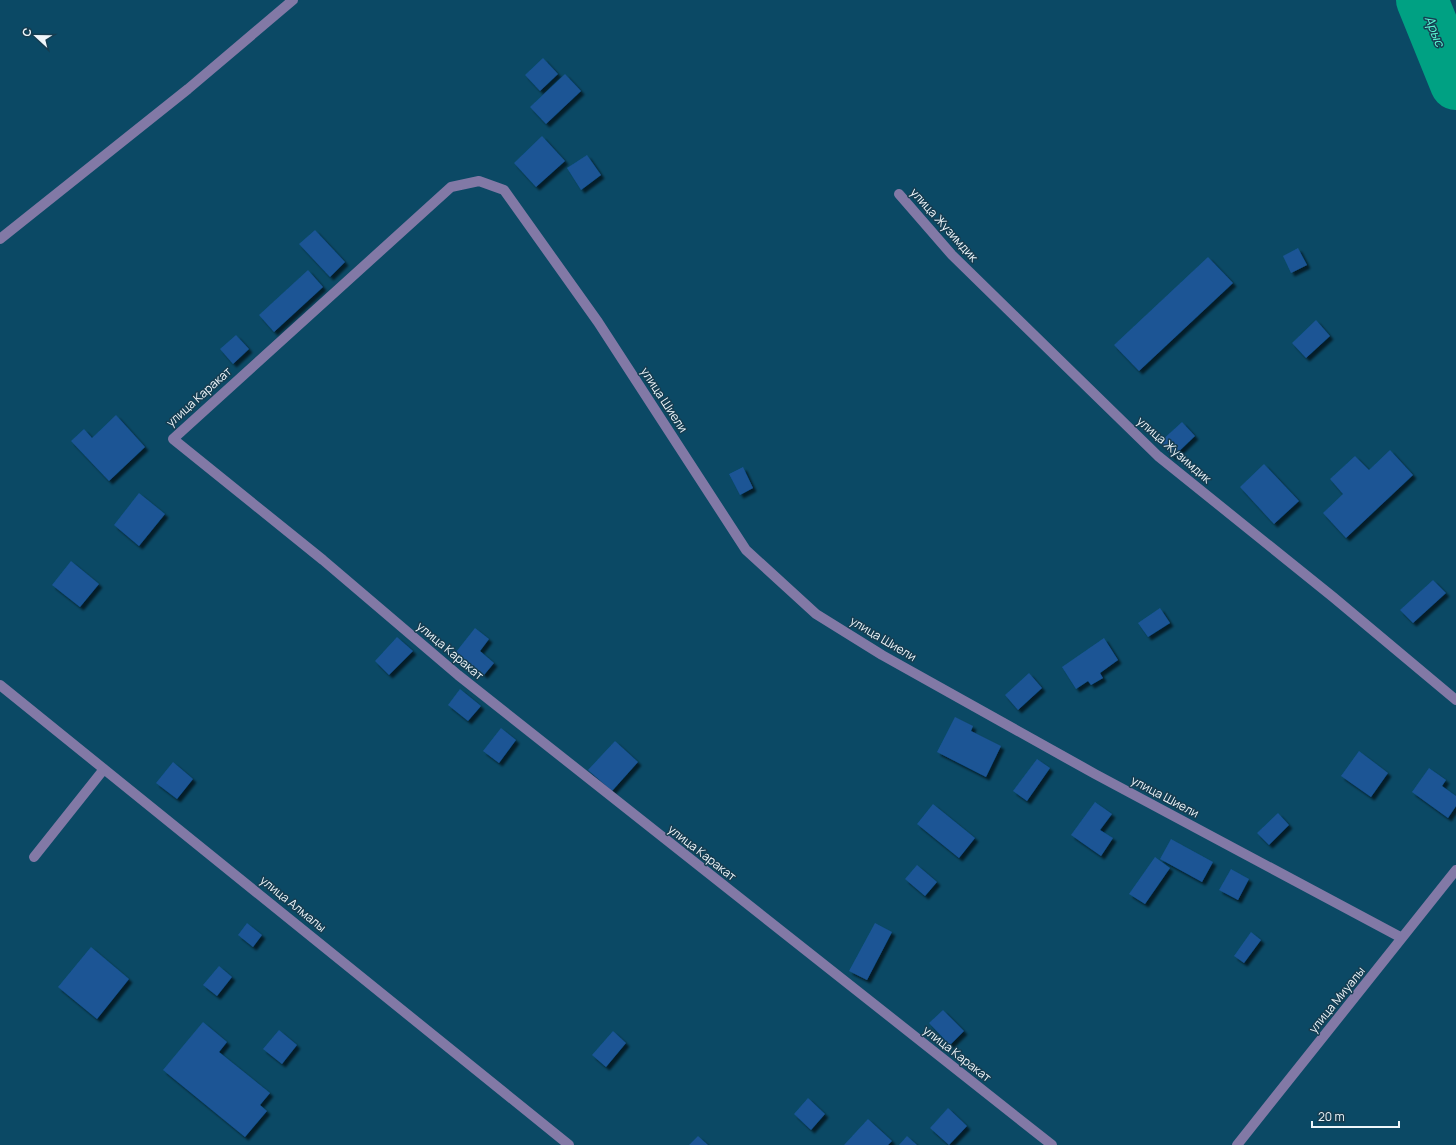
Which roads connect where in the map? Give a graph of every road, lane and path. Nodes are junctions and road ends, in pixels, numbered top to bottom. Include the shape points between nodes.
1 (293, 0) edge
2 (504, 190) joint
3 (899, 194) dead end
4 (0, 239) edge
5 (0, 685) edge
6 (1456, 700) edge
7 (104, 768) junction
8 (34, 857) dead end
9 (1456, 870) edge
10 (1402, 938) junction
11 (569, 1145) edge
12 (1052, 1145) edge
13 (1237, 1145) edge

1 - 4 street via 188,89
2 - 10 street, улица Шиели via 598,322 746,550 816,614 882,655 1088,771
2 - 12 street, улица Каракат via 479,181 451,187 173,439 323,560 470,685
3 - 6 street, улица Жузимдик via 952,255 1158,456
5 - 7 street, улица Алмалы
7 - 8 street
7 - 11 street, улица Алмалы
9 - 10 street, улица Миуалы
10 - 13 street, улица Миуалы

